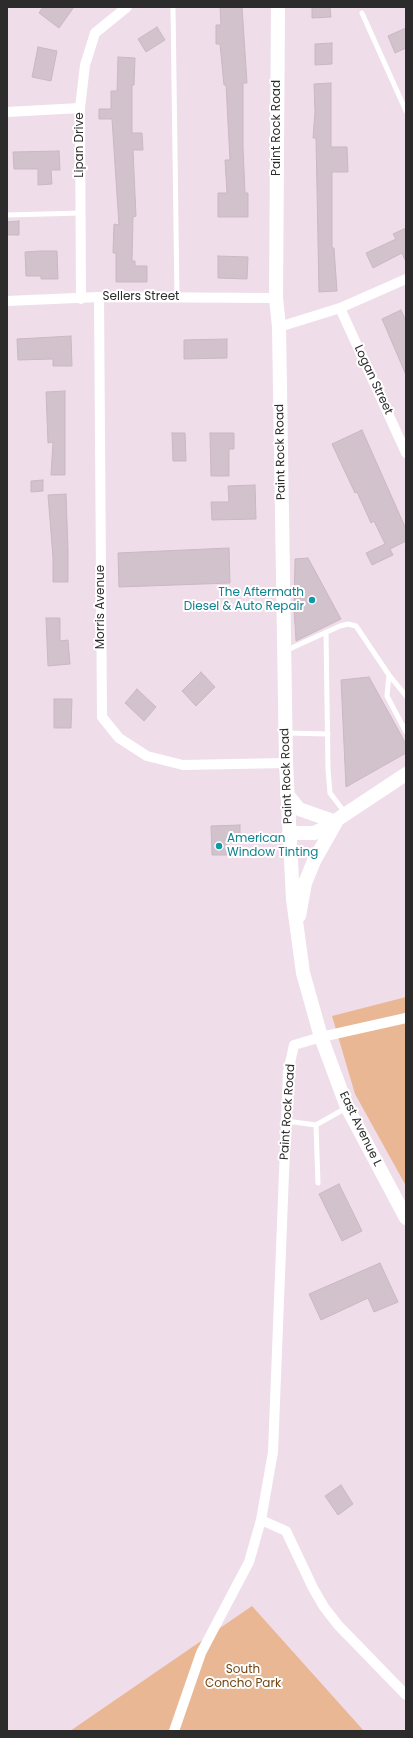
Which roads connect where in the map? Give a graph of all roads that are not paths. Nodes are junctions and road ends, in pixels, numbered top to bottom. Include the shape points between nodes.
1 (127, 7) edge
2 (173, 7) edge
3 (278, 7) edge
4 (362, 13) dead end
5 (80, 108) junction
6 (406, 111) edge
7 (7, 112) edge
8 (81, 213) junction
9 (7, 215) edge
10 (406, 279) edge
11 (99, 297) junction
12 (177, 298) junction
13 (276, 298) junction
14 (81, 299) junction
15 (7, 301) edge
16 (340, 308) junction
17 (279, 327) junction
18 (406, 453) edge
19 (326, 632) junction
20 (284, 651) junction
21 (389, 675) junction
22 (406, 696) edge
23 (406, 732) edge
24 (285, 733) junction
25 (328, 734) junction
26 (286, 763) junction
27 (406, 774) edge
28 (287, 794) junction
29 (341, 818) junction
30 (289, 833) junction
31 (296, 926) junction
32 (406, 1018) edge
33 (321, 1037) junction
34 (347, 1107) junction
35 (286, 1121) junction
36 (316, 1125) junction
37 (318, 1183) dead end
38 (406, 1218) edge
39 (261, 1520) junction
40 (406, 1695) edge
41 (174, 1731) edge

1 - 5 street, Lipan Drive via 95,33 85,65
2 - 12 lane
3 - 13 main road, Paint Rock Road
4 - 6 lane
5 - 7 street
5 - 8 street, Lipan Drive
8 - 9 lane
8 - 14 street, Lipan Drive
10 - 16 street
11 - 12 street, Sellers Street
11 - 14 street, Sellers Street
11 - 26 street, Morris Avenue via 102,717 120,738 146,756 183,765
12 - 13 street, Sellers Street
13 - 17 main road, Paint Rock Road
14 - 15 street, Sellers Street
16 - 17 street
16 - 18 street, Logan Street
17 - 20 main road, Paint Rock Road
19 - 20 lane
19 - 21 lane via 348,624 356,626
19 - 25 lane
20 - 24 main road, Paint Rock Road
21 - 22 lane
21 - 23 lane via 387,696
24 - 25 lane
24 - 26 main road, Paint Rock Road
25 - 29 lane via 330,793
26 - 28 main road, Paint Rock Road
27 - 29 main road
28 - 29 main road via 299,809
28 - 30 main road, Paint Rock Road
29 - 30 main road via 314,833
29 - 31 main road via 314,860 305,883
30 - 31 main road, Paint Rock Road
31 - 33 main road, Paint Rock Road via 303,973
32 - 33 street
33 - 34 main road, East Avenue L
33 - 35 street, Paint Rock Road via 294,1045 288,1072
34 - 36 lane
34 - 38 main road, East Avenue L
35 - 36 lane
35 - 39 street, Paint Rock Road via 273,1452
36 - 37 lane
39 - 40 street via 286,1531 324,1607 338,1625
39 - 41 street, Paint Rock Road via 249,1562 201,1653

